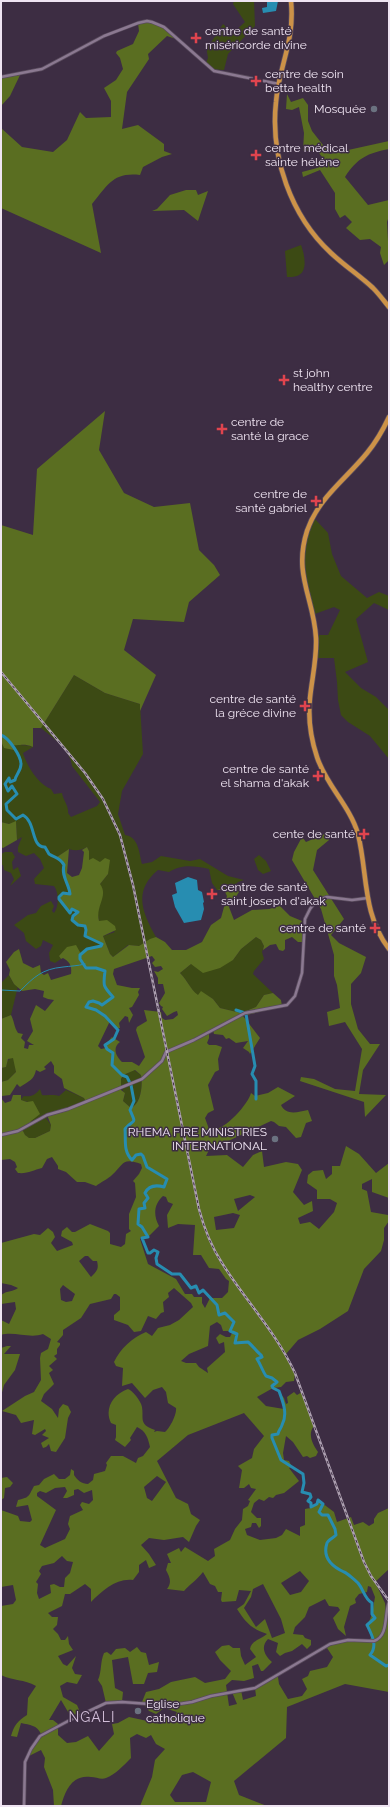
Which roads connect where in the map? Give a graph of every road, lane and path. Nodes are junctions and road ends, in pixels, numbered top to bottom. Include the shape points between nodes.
1 (291, 1) edge
2 (1, 77) edge
3 (278, 84) junction
4 (389, 307) edge
5 (389, 417) edge
6 (368, 898) junction
7 (389, 949) edge
8 (1, 1135) edge
9 (389, 1602) edge
10 (24, 1806) edge

1 - 3 highway via 291,35
2 - 3 street via 42,70 104,36 147,21 164,27 214,71
3 - 4 highway via 276,139 282,169 292,198 310,231 331,253 373,288
5 - 6 highway via 372,447 328,495 316,512 306,537 302,561 304,583 316,636 310,699 312,741 324,773 357,830
6 - 7 highway via 373,920
6 - 8 street via 352,900 327,897 316,901 305,919 302,973 295,996 287,1004 245,1013 166,1052 162,1061 146,1077 47,1115 18,1131
9 - 10 street via 380,1638 373,1641 348,1640 330,1644 255,1688 179,1704 106,1703 40,1736 25,1762

